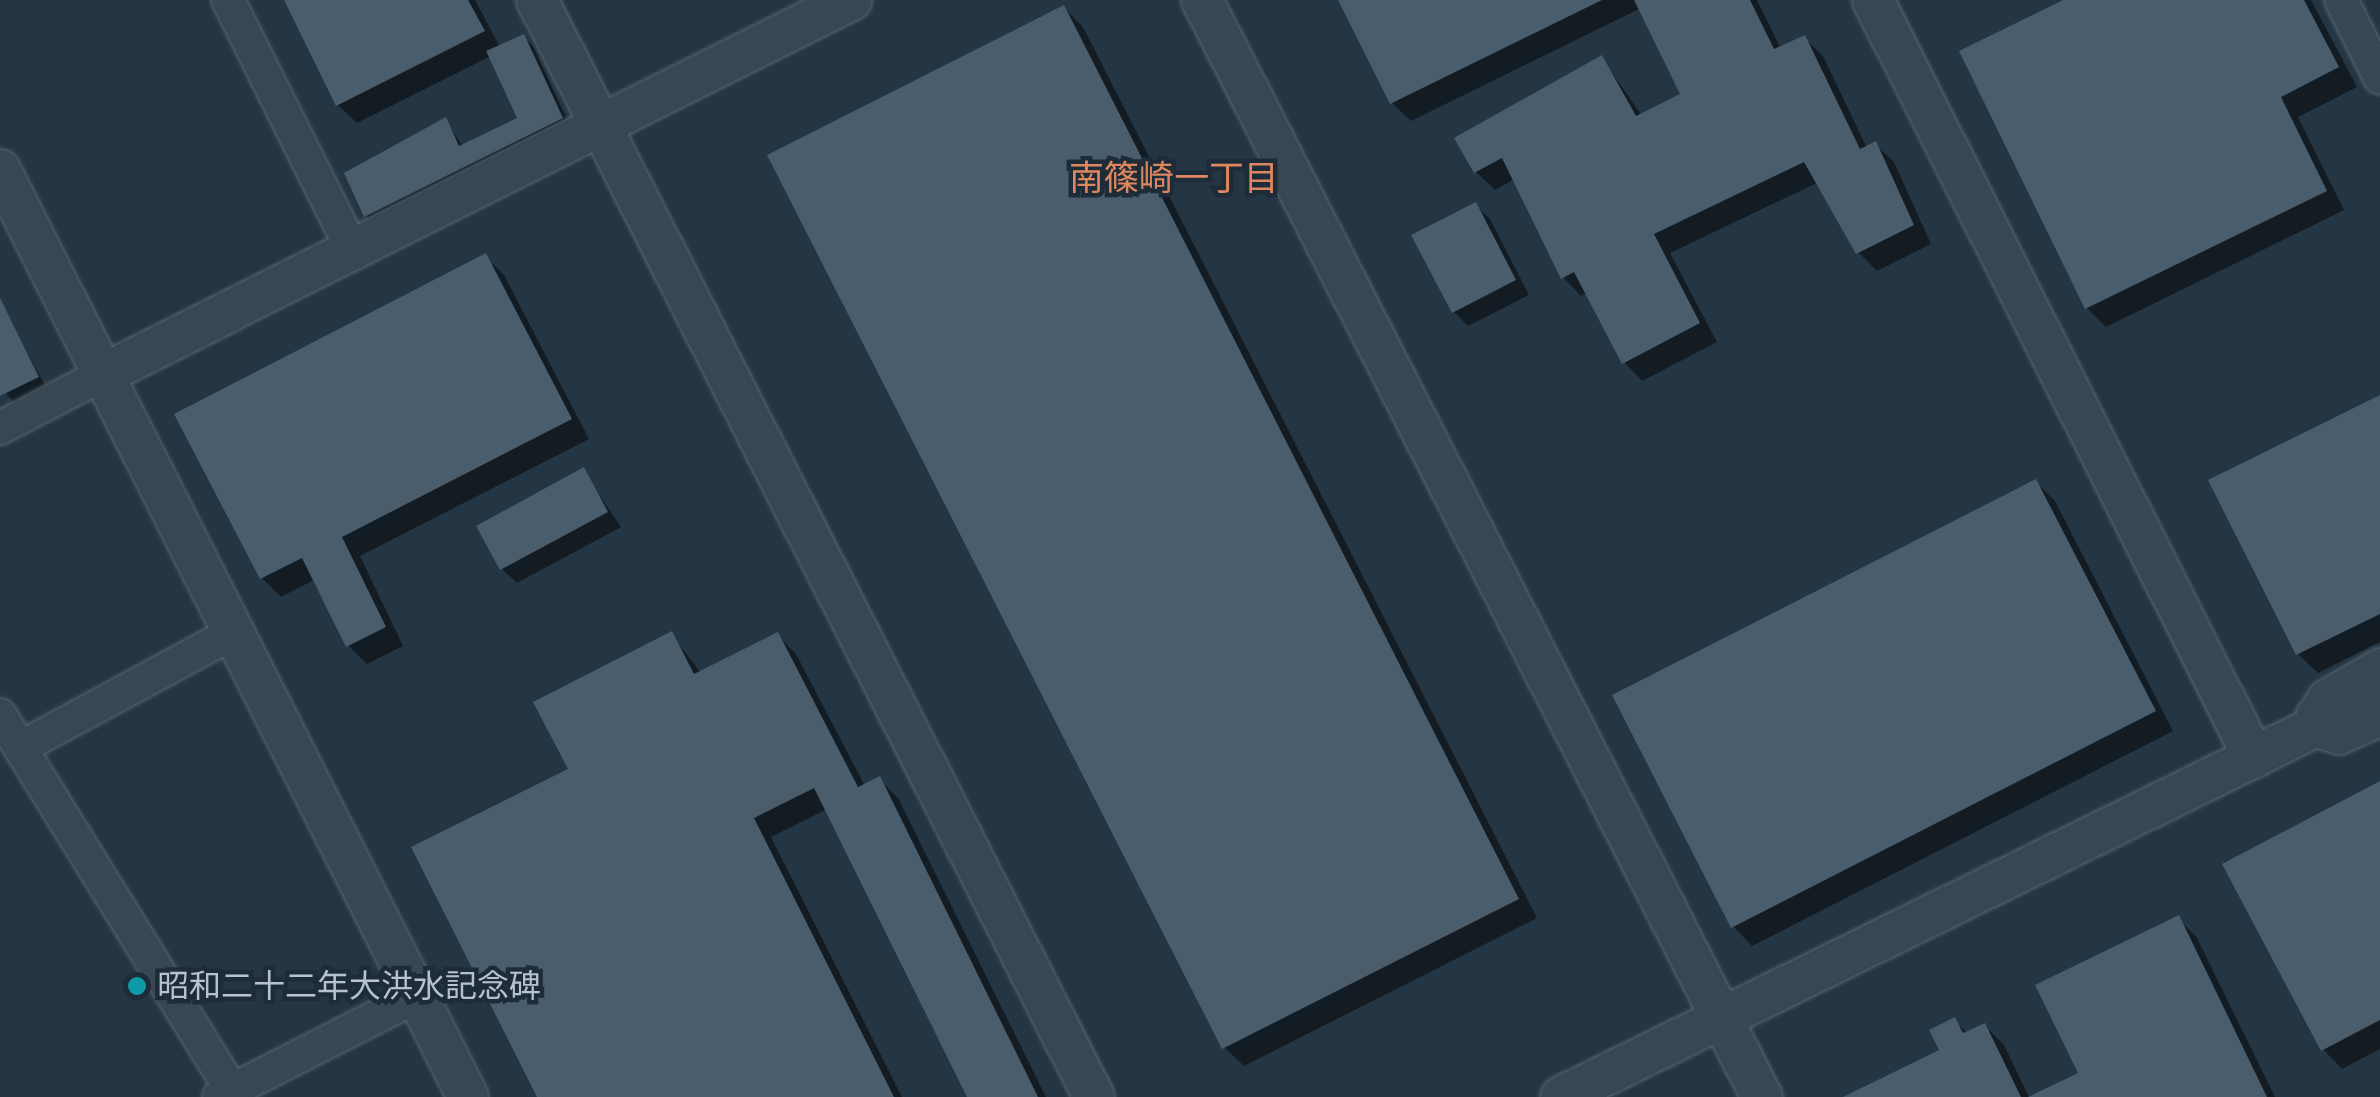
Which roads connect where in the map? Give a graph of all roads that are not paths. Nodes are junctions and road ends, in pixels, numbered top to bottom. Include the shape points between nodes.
1 (228, 0) edge
2 (537, 0) edge
3 (851, 0) edge
4 (1202, 0) edge
5 (1873, 0) edge
6 (2341, 0) edge
7 (2380, 78) edge
8 (604, 126) junction
9 (0, 170) edge
10 (354, 253) junction
11 (102, 374) junction
12 (0, 428) edge
13 (233, 634) junction
14 (2380, 666) edge
15 (2380, 695) edge
16 (0, 715) edge
17 (2380, 720) edge
18 (2319, 726) junction
19 (20, 748) junction
20 (2254, 758) junction
21 (416, 996) junction
22 (1722, 1015) junction
23 (229, 1095) edge
24 (468, 1097) edge
25 (1094, 1097) edge
26 (1561, 1097) edge
27 (1762, 1097) edge

1 - 10 street
2 - 8 street
3 - 8 street
4 - 22 street
5 - 20 street
6 - 7 street
8 - 10 street
8 - 25 street
9 - 11 street
10 - 11 street
11 - 12 street
11 - 13 street
13 - 19 street
13 - 21 street
14 - 18 street via 2325,696 2313,715
15 - 18 street
16 - 19 street
17 - 18 street via 2339,738
18 - 20 street
19 - 23 street
20 - 22 street
21 - 23 street
21 - 24 street
22 - 26 street
22 - 27 street

